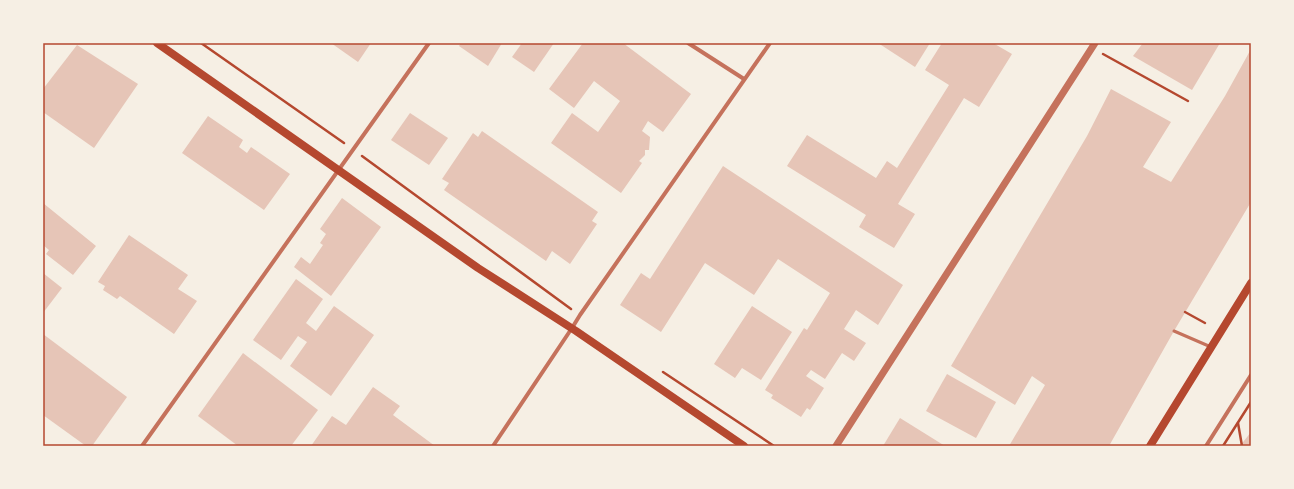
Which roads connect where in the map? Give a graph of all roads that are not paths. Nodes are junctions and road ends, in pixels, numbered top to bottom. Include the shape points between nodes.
1 (157, 43) edge
2 (428, 43) edge
3 (688, 43) edge
4 (770, 43) edge
5 (1093, 46) edge
6 (744, 79) junction
7 (338, 170) junction
8 (1250, 286) edge
9 (572, 328) junction
10 (1174, 331) dead end
11 (1211, 347) junction
12 (1251, 375) edge
13 (142, 446) edge
14 (493, 446) edge
15 (744, 446) edge
16 (836, 446) edge
17 (1150, 446) edge
18 (1206, 446) edge

1 - 7 main road
2 - 7 street
3 - 6 street
4 - 6 street
5 - 16 street
6 - 9 street
7 - 9 main road via 478,268
7 - 13 street
8 - 11 main road
9 - 14 street
9 - 15 main road
10 - 11 lane
11 - 17 main road
12 - 18 street

